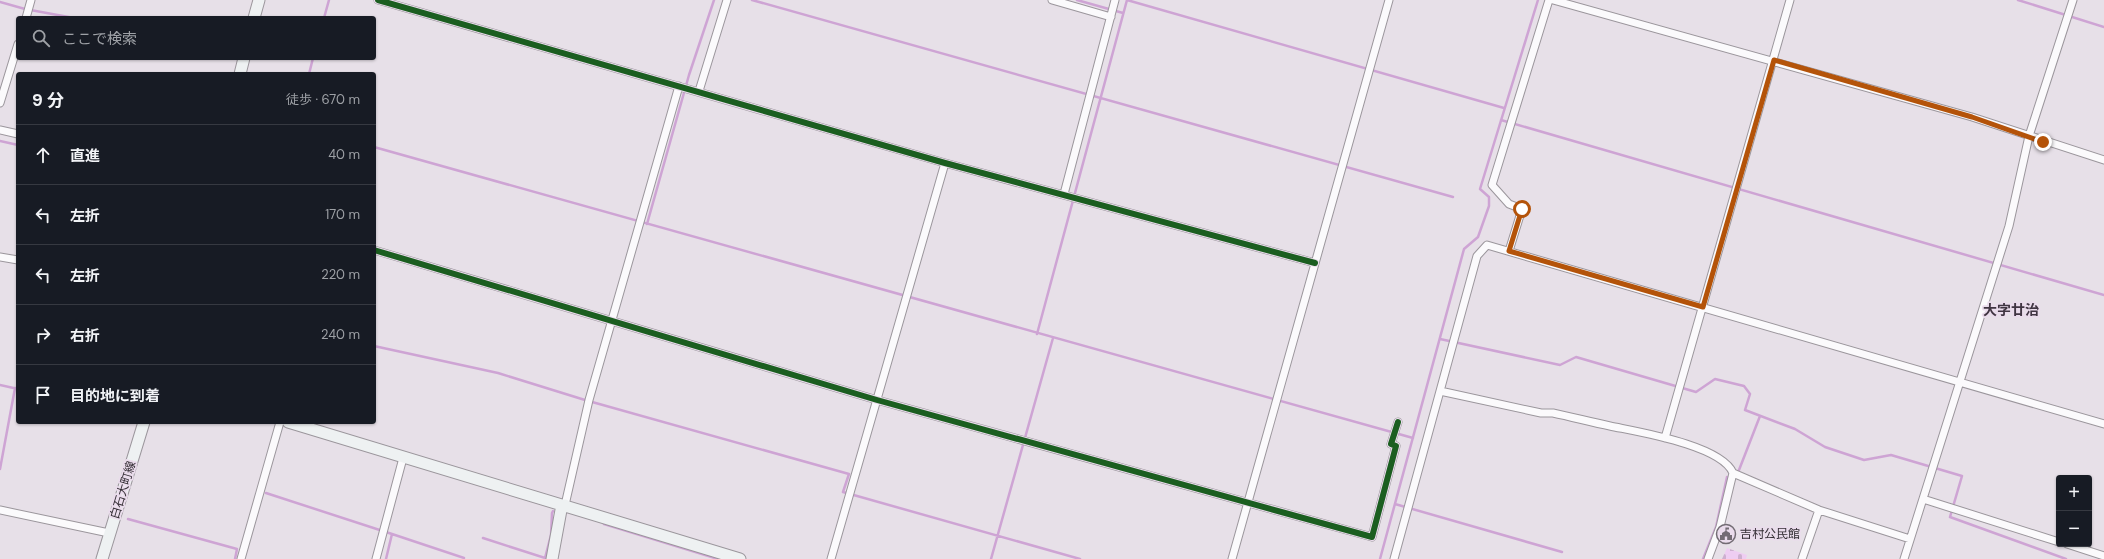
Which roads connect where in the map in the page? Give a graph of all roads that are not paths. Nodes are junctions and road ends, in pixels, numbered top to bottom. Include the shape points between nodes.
1 (259, 0) edge
2 (378, 0) edge
3 (727, 0) edge
4 (1052, 0) edge
5 (1389, 0) edge
6 (1549, 0) edge
7 (1553, 0) edge
8 (1790, 0) edge
9 (2073, 0) edge
10 (1113, 9) edge
11 (255, 16) edge
12 (16, 51) edge
13 (244, 60) edge
14 (1774, 60) junction
15 (240, 72) edge
16 (683, 87) junction
17 (699, 91) junction
18 (0, 103) edge
19 (0, 130) edge
20 (16, 134) edge
21 (2029, 136) junction
22 (2104, 160) edge
23 (945, 162) junction
24 (1070, 196) junction
25 (376, 251) edge
26 (1509, 251) junction
27 (0, 256) edge
28 (16, 260) edge
29 (1315, 263) junction
30 (1703, 307) junction
31 (612, 321) junction
32 (1959, 382) junction
33 (1440, 391) junction
34 (877, 400) junction
35 (143, 424) edge
36 (279, 424) edge
37 (294, 424) edge
38 (2104, 424) edge
39 (1396, 428) dead end
40 (1665, 438) junction
41 (403, 458) junction
42 (1733, 473) junction
43 (1923, 499) junction
44 (1248, 503) junction
45 (565, 505) junction
46 (0, 510) edge
47 (1819, 510) junction
48 (110, 532) junction
49 (1910, 538) junction
50 (2056, 541) edge
51 (2076, 547) edge
52 (2104, 556) edge
53 (102, 559) edge
54 (241, 559) edge
55 (376, 559) edge
56 (552, 559) edge
57 (740, 559) edge
58 (831, 559) edge
59 (1232, 559) edge
60 (1394, 559) edge
61 (1708, 559) edge
62 (1802, 559) edge
63 (1904, 559) edge

1 - 11 street
2 - 16 street
3 - 17 street
4 - 10 street
5 - 29 street
6 - 26 street via 1492,185 1509,204 1522,209
7 - 14 street
8 - 14 street
9 - 21 street
10 - 24 street via 1090,94
12 - 18 street
13 - 15 street
14 - 21 street
14 - 30 street
16 - 17 street
16 - 31 street via 640,217
17 - 23 street
19 - 20 street
21 - 22 street
21 - 32 street via 2009,226
23 - 24 street
23 - 34 street
24 - 29 street
25 - 31 street
26 - 30 street
26 - 33 street via 1487,245 1477,256
27 - 28 street
29 - 44 street
30 - 32 street
30 - 40 street
31 - 34 street
31 - 45 street via 589,402
32 - 38 street
32 - 43 street
33 - 40 street via 1541,413 1553,412
33 - 60 street
34 - 44 street
34 - 58 street
35 - 48 street, 白石大町線
36 - 54 street
37 - 41 street
39 - 44 street via 1391,444 1396,446 1372,537
40 - 42 street via 1712,454 1732,469
41 - 45 street
41 - 55 street
42 - 47 street
42 - 61 street via 1720,527
43 - 49 street
43 - 50 street
44 - 59 street
45 - 56 street via 561,510
45 - 57 street
46 - 48 street
47 - 49 street
47 - 62 street
48 - 53 street, 白石大町線
49 - 63 street
51 - 52 street

